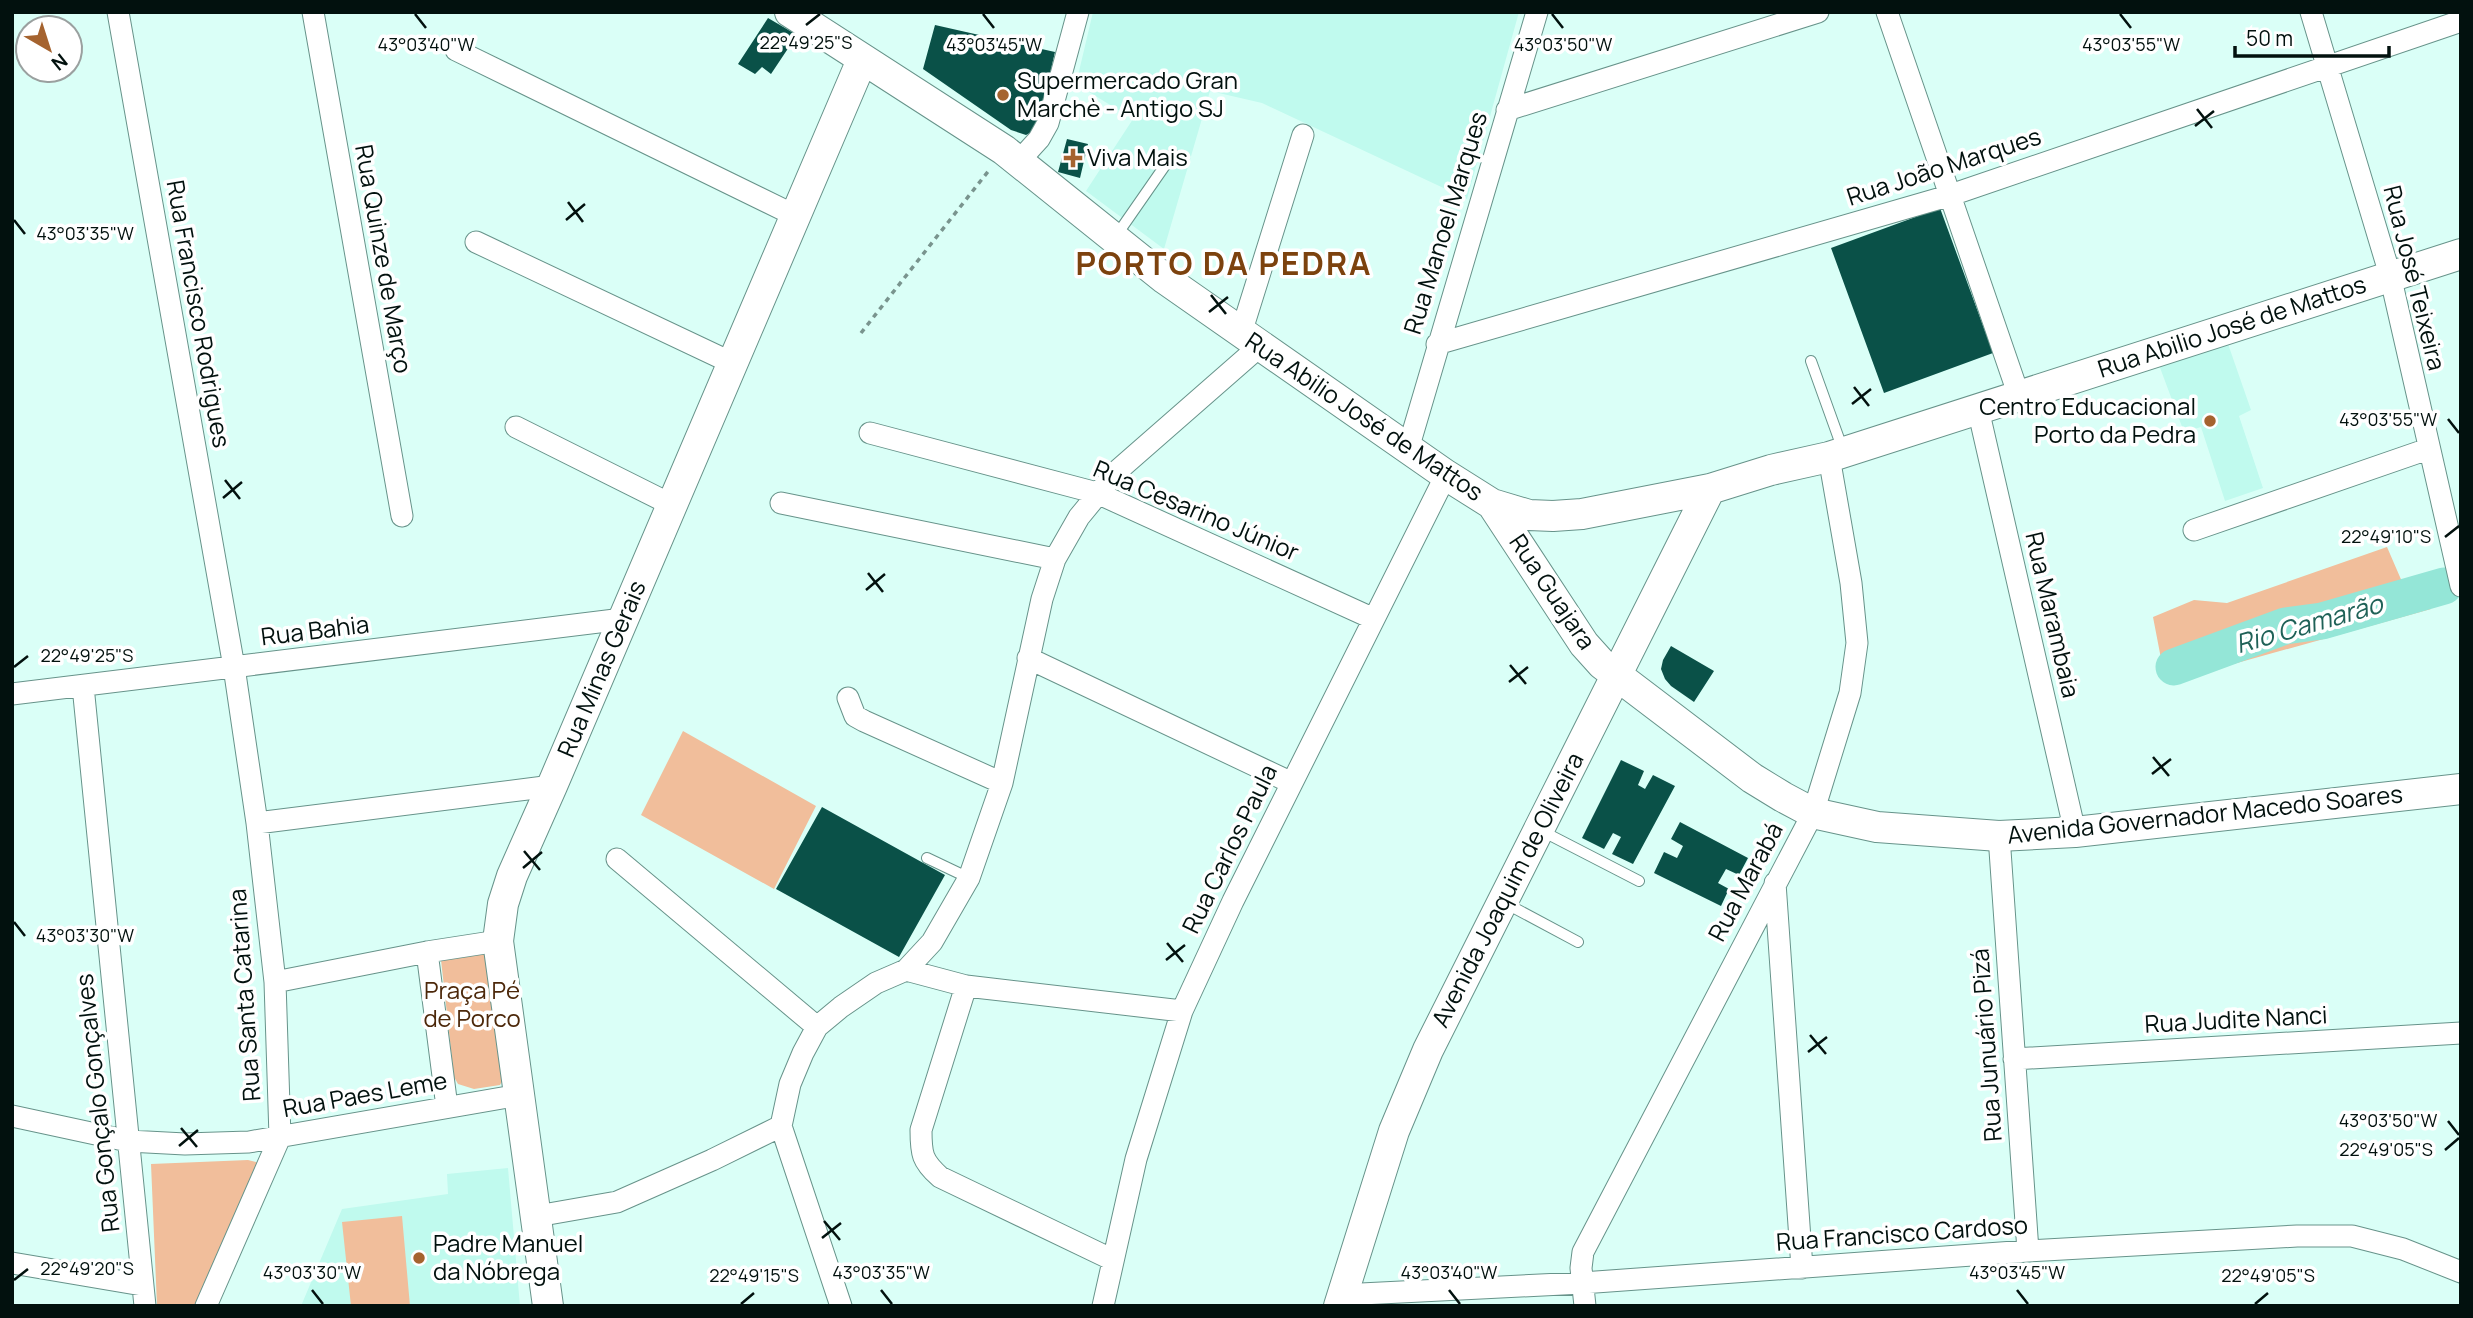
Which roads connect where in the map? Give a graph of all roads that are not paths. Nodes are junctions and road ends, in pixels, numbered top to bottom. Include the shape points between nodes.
1 (118, 12) edge
2 (313, 12) edge
3 (790, 12) edge
4 (1078, 12) edge
5 (1537, 12) edge
6 (1818, 12) edge
7 (1887, 12) edge
8 (2311, 12) edge
9 (2461, 21) edge
10 (456, 50) dead end
11 (862, 61) junction
12 (2329, 66) junction
13 (1507, 110) junction
14 (1303, 135) dead end
15 (1173, 154) dead end
16 (1012, 156) junction
17 (1948, 196) junction
18 (796, 216) junction
19 (1114, 238) junction
20 (476, 242) dead end
21 (2461, 254) edge
22 (2390, 275) junction
23 (1250, 339) junction
24 (1437, 344) junction
25 (1811, 361) dead end
26 (732, 363) junction
27 (2019, 396) junction
28 (1978, 409) junction
29 (516, 427) dead end
30 (870, 433) dead end
31 (1408, 449) junction
32 (2428, 449) junction
33 (1836, 455) junction
34 (1446, 475) junction
35 (1710, 489) junction
36 (1097, 493) junction
37 (782, 503) dead end
38 (1492, 504) junction
39 (672, 505) junction
40 (402, 516) dead end
41 (2194, 530) dead end
42 (1055, 559) junction
43 (2461, 586) edge
44 (624, 619) junction
45 (1374, 619) junction
46 (1028, 658) junction
47 (234, 667) junction
48 (1616, 676) junction
49 (83, 686) junction
50 (12, 694) edge
51 (848, 698) dead end
52 (1002, 783) junction
53 (1292, 783) junction
54 (552, 786) junction
55 (2461, 789) edge
56 (1813, 813) junction
57 (257, 823) junction
58 (1538, 829) junction
59 (2075, 832) junction
60 (1999, 836) junction
61 (617, 859) dead end
62 (927, 859) dead end
63 (969, 878) junction
64 (1639, 881) dead end
65 (1775, 883) junction
66 (1503, 902) junction
67 (498, 941) junction
68 (1578, 942) dead end
69 (427, 952) junction
70 (906, 970) junction
71 (275, 982) junction
72 (966, 986) junction
73 (1182, 1011) junction
74 (817, 1027) junction
75 (2461, 1033) edge
76 (2014, 1059) junction
77 (519, 1095) junction
78 (447, 1107) junction
79 (12, 1116) edge
80 (781, 1126) junction
81 (280, 1137) junction
82 (128, 1141) junction
83 (537, 1216) junction
84 (2028, 1251) junction
85 (1113, 1260) junction
86 (12, 1263) edge
87 (1802, 1268) junction
88 (2461, 1272) edge
89 (1582, 1283) junction
90 (143, 1295) edge
91 (1340, 1300) edge
92 (206, 1306) edge
93 (548, 1306) edge
94 (841, 1306) edge
95 (1103, 1306) edge
96 (1585, 1306) edge

1 - 47 street, Rua Francisco Rodrigues
2 - 40 street, Rua Quinze de Março
3 - 11 main road, Rua Abilio José de Mattos
4 - 16 street via 1048,123 1039,139
5 - 13 street, Rua Manoel Marques
6 - 13 street
7 - 17 street
8 - 12 street, Rua José Teixeira
9 - 12 street, Rua João Marques
10 - 18 street
11 - 16 main road, Rua Abilio José de Mattos
11 - 18 main road, Rua Minas Gerais
12 - 17 street, Rua João Marques
12 - 22 street, Rua José Teixeira
13 - 24 street, Rua Manoel Marques
14 - 23 street
15 - 19 lane
16 - 19 main road, Rua Abilio José de Mattos
17 - 24 street, Rua João Marques
17 - 27 street
18 - 26 main road, Rua Minas Gerais
19 - 23 main road, Rua Abilio José de Mattos
20 - 26 street
21 - 22 main road, Rua Abilio José de Mattos
22 - 27 main road, Rua Abilio José de Mattos
22 - 32 street, Rua José Teixeira
23 - 31 main road, Rua Abilio José de Mattos
23 - 36 street
24 - 31 street, Rua Manoel Marques
25 - 33 lane
26 - 39 main road, Rua Minas Gerais
27 - 28 main road, Rua Abilio José de Mattos
28 - 33 main road, Rua Abilio José de Mattos
28 - 59 street, Rua Marambaia
29 - 39 street
30 - 36 street, Rua Cesarino Júnior
31 - 34 main road, Rua Abilio José de Mattos
32 - 41 street
32 - 43 street, Rua José Teixeira
33 - 35 main road, Rua Abilio José de Mattos
33 - 56 street, Rua Marabá via 1857,643 1850,693
34 - 38 main road, Rua Abilio José de Mattos
34 - 45 street, Rua Carlos Paula
35 - 38 main road, Rua Abilio José de Mattos via 1553,516 1529,515
35 - 48 main road, Avenida Joaquim de Oliveira
36 - 42 street
36 - 45 street, Rua Cesarino Júnior
37 - 42 street
38 - 48 main road, Rua Guajara via 1584,644
39 - 44 main road, Rua Minas Gerais
42 - 46 street
44 - 47 street, Rua Bahia
44 - 54 main road, Rua Minas Gerais
45 - 53 street, Rua Carlos Paula
46 - 52 street
46 - 53 street
47 - 49 street, Rua Bahia
47 - 57 street, Rua Santa Catarina
48 - 56 main road, Avenida Governador Macedo Soares via 1752,778
48 - 58 main road, Avenida Joaquim de Oliveira
49 - 50 street, Rua Bahia
49 - 82 street, Rua Gonçalo Gonçalves
51 - 52 street via 855,716 864,721
52 - 63 street
53 - 73 street, Rua Carlos Paula
54 - 57 street
54 - 67 main road, Rua Minas Gerais via 512,876
55 - 59 main road, Avenida Governador Macedo Soares
56 - 60 main road, Avenida Governador Macedo Soares via 1877,827
56 - 65 street, Rua Marabá
57 - 71 street, Rua Santa Catarina
58 - 64 lane
58 - 66 main road, Avenida Joaquim de Oliveira
59 - 60 main road, Avenida Governador Macedo Soares
60 - 76 street, Rua Junuário Pizá
61 - 74 street
62 - 63 lane
63 - 70 street via 932,942
65 - 87 street
65 - 89 street, Rua Marabá via 1591,1234 1583,1252
66 - 68 lane
66 - 91 main road, Avenida Joaquim de Oliveira via 1428,1050 1399,1119
67 - 69 street
67 - 77 main road, Rua Minas Gerais
69 - 71 street
69 - 78 street
70 - 72 street
70 - 74 street via 876,983
71 - 81 street, Rua Santa Catarina
72 - 73 street
72 - 85 street via 921,1130 926,1165 940,1177
73 - 85 street, Rua Carlos Paula via 1136,1159
74 - 80 street via 790,1084
75 - 76 street, Rua Judite Nanci
76 - 84 street, Rua Junuário Pizá
77 - 78 street, Rua Paes Leme
77 - 83 main road, Rua Minas Gerais
78 - 81 street, Rua Paes Leme
79 - 82 street, Rua Paes Leme
80 - 83 street via 617,1202
80 - 94 street
81 - 82 street, Rua Paes Leme via 210,1144
81 - 92 street, Rua Santa Catarina
82 - 90 street, Rua Gonçalo Gonçalves
83 - 93 main road, Rua Minas Gerais
84 - 87 street, Rua Francisco Cardoso
84 - 88 street, Rua Francisco Cardoso via 2352,1236 2403,1249
85 - 95 street, Rua Carlos Paula
86 - 90 street
87 - 89 street, Rua Francisco Cardoso
89 - 91 street, Rua Francisco Cardoso
89 - 96 street, Rua Marabá

